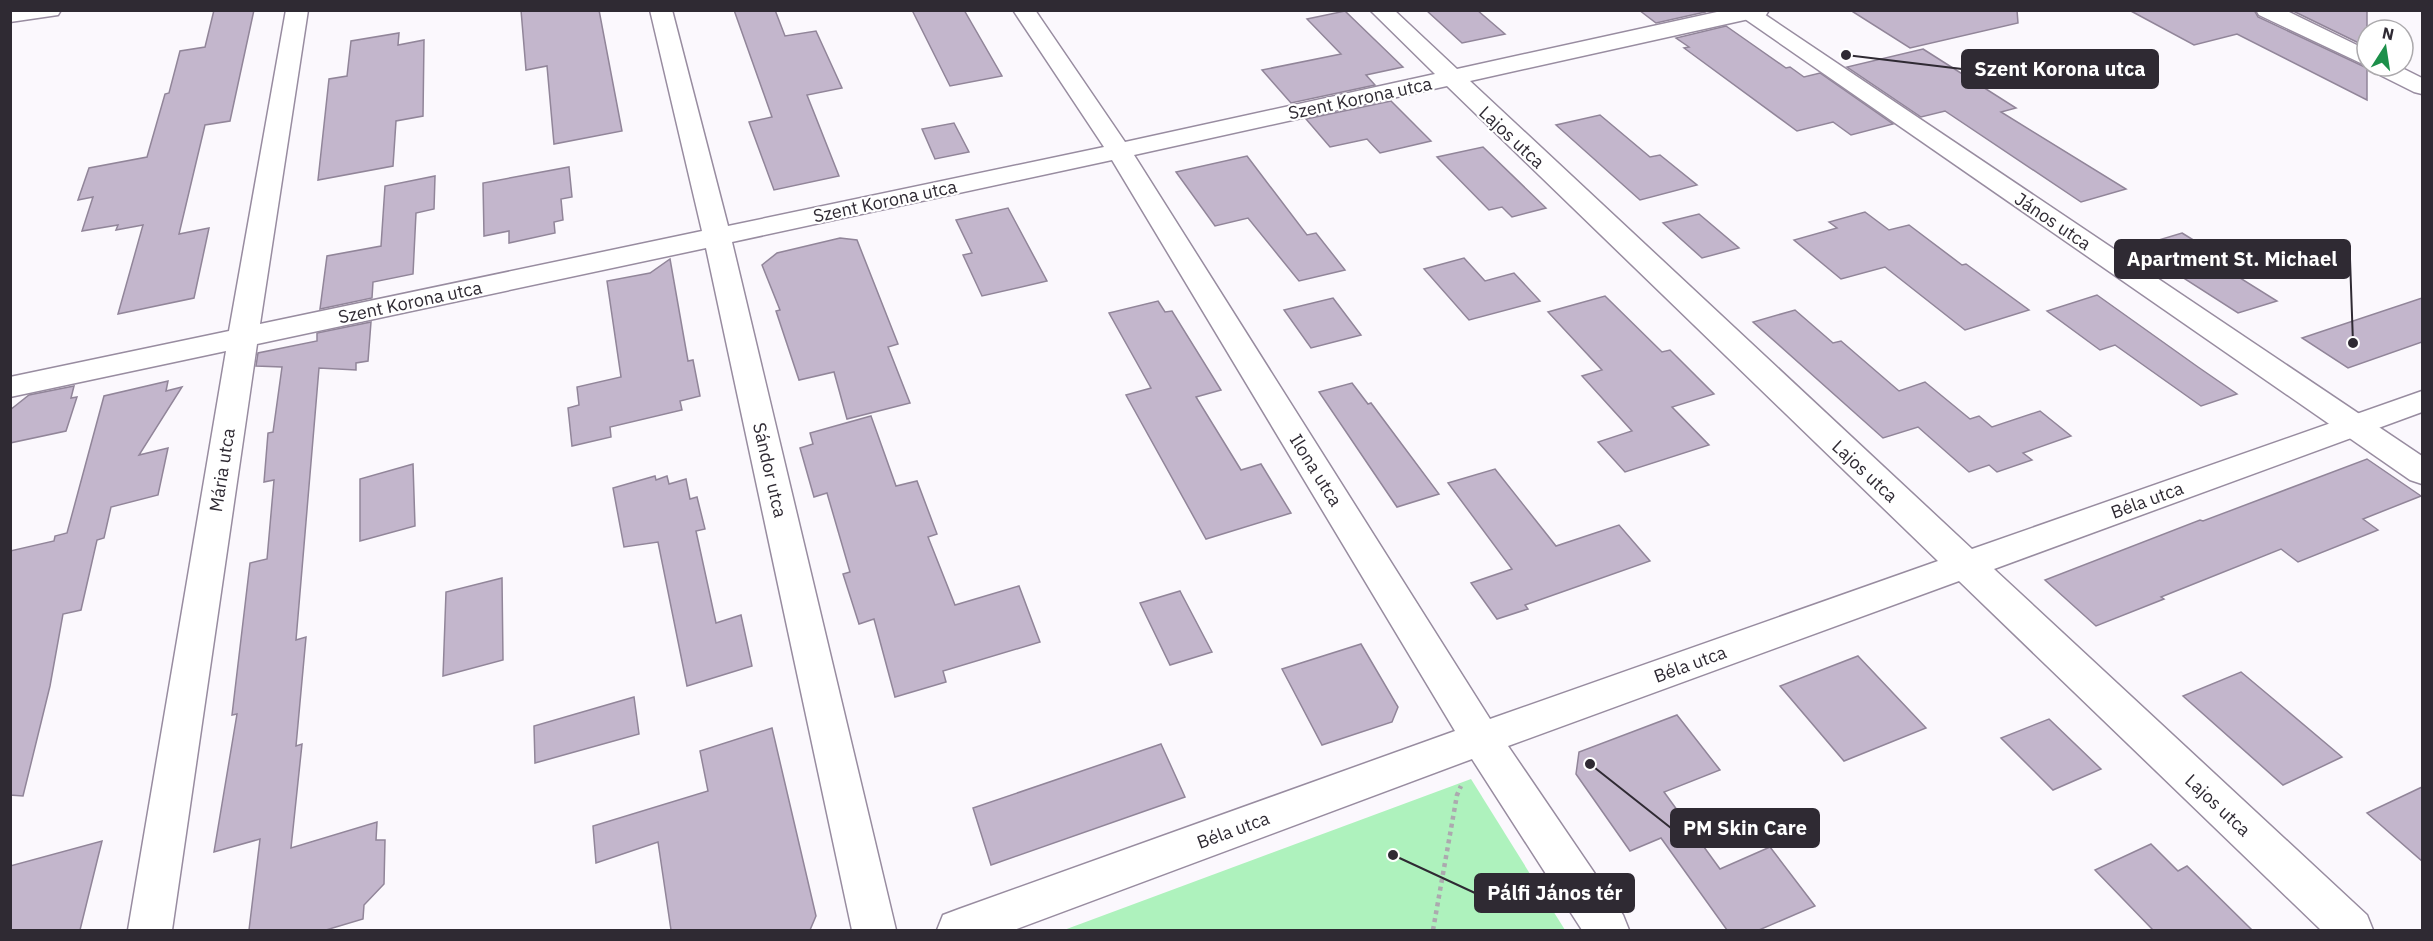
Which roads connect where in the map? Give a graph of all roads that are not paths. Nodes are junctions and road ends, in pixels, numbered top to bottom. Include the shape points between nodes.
1 (50, 10) edge
2 (297, 10) edge
3 (661, 10) edge
4 (1024, 10) edge
5 (1381, 10) edge
6 (2267, 10) edge
7 (1749, 11) edge
8 (10, 16) edge
9 (2355, 53) edge
10 (1451, 78) junction
11 (2404, 78) edge
12 (2422, 87) edge
13 (1119, 151) junction
14 (717, 237) junction
15 (243, 338) junction
16 (10, 387) edge
17 (2422, 401) edge
18 (2353, 425) junction
19 (2422, 472) edge
20 (1965, 566) junction
21 (1481, 739) junction
22 (150, 930) edge
23 (874, 930) edge
24 (958, 930) edge
25 (1607, 930) edge
26 (2351, 930) edge

1 - 8 street
2 - 15 street, Mária utca
3 - 14 street, Sándor utca
4 - 13 street, Ilona utca
5 - 10 street, Lajos utca
6 - 9 street
7 - 10 street, Szent Korona utca
7 - 18 street, János utca
10 - 13 street, Szent Korona utca
10 - 20 street, Lajos utca
11 - 12 street
13 - 14 street, Szent Korona utca
13 - 21 street, Ilona utca
14 - 15 street, Szent Korona utca
14 - 23 street, Sándor utca
15 - 16 street, Szent Korona utca
15 - 22 street, Mária utca
17 - 18 street, Béla utca
18 - 19 street, János utca
18 - 20 street, Béla utca
20 - 21 street, Béla utca
20 - 26 street, Lajos utca
21 - 24 street, Béla utca
21 - 25 street, Ilona utca

